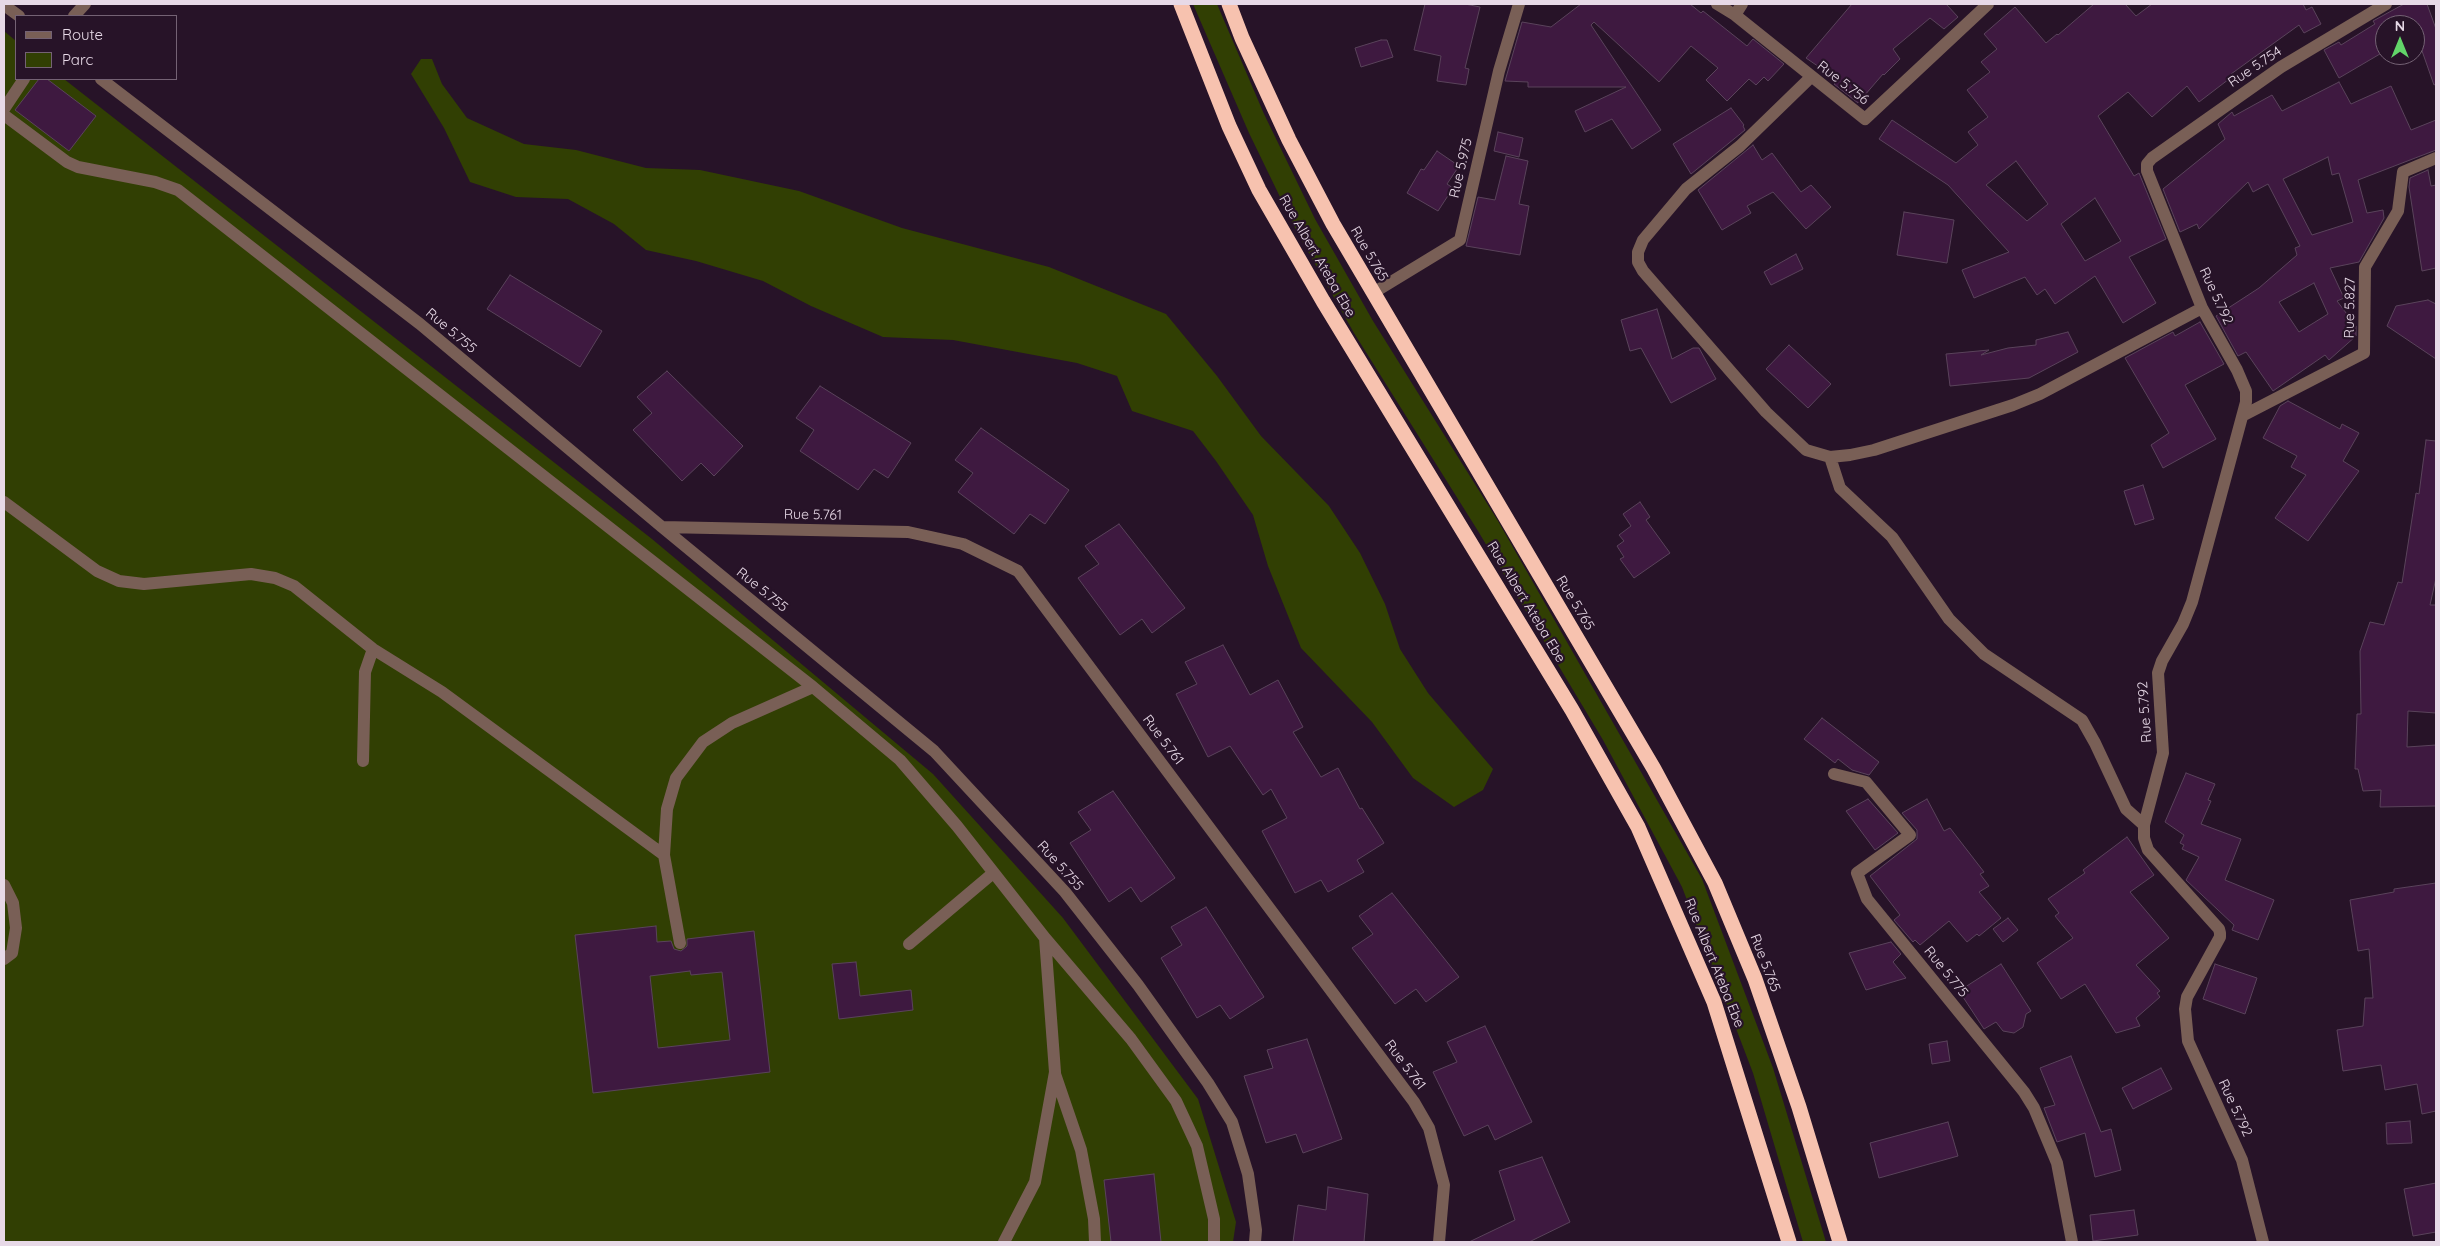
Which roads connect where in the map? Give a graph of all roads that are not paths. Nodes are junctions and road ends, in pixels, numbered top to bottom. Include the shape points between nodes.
1 (85, 4) edge
2 (1181, 4) edge
3 (1229, 4) edge
4 (1519, 4) edge
5 (1717, 4) edge
6 (1742, 4) edge
7 (1988, 4) edge
8 (2386, 4) edge
9 (4, 5) edge
10 (18, 15) edge
11 (75, 15) edge
12 (1735, 15) junction
13 (1810, 78) junction
14 (23, 80) edge
15 (102, 80) edge
16 (4, 108) edge
17 (4, 115) edge
18 (2436, 158) edge
19 (2147, 164) joint
20 (1373, 293) junction
21 (2202, 308) junction
22 (2244, 415) junction
23 (1830, 457) junction
24 (4, 502) edge
25 (662, 527) junction
26 (373, 649) junction
27 (813, 687) junction
28 (363, 761) dead end
29 (1834, 774) dead end
30 (2144, 825) junction
31 (664, 854) junction
32 (992, 874) junction
33 (4, 885) edge
34 (1044, 938) junction
35 (680, 944) dead end
36 (909, 944) dead end
37 (4, 959) edge
38 (1055, 1072) junction
39 (1004, 1242) edge
40 (1095, 1242) edge
41 (1214, 1242) edge
42 (1255, 1242) edge
43 (1439, 1242) edge
44 (1789, 1242) edge
45 (1840, 1242) edge
46 (2072, 1242) edge
47 (2263, 1242) edge

1 - 11 street
2 - 44 highway, Rue Albert Ateba Ebe via 1229,126 1259,190 1572,710 1638,827 1714,1002
3 - 20 highway, Rue 5.765 via 1289,140
4 - 20 street, Rue 5.975 via 1499,71 1460,240
5 - 12 street, Rue 5.756
6 - 12 street
7 - 13 street, Rue 5.756 via 1865,119
8 - 19 street, Rue 5.754 via 2281,67
9 - 10 street
12 - 13 street, Rue 5.756
13 - 23 street via 1740,146 1686,189 1643,240 1638,262 1643,272 1766,412 1806,450
14 - 16 street
15 - 25 street, Rue 5.755 via 420,324
17 - 27 street via 78,167 155,182 178,190
18 - 22 street, Rue 5.827 via 2403,172 2398,211 2365,268 2364,353
19 - 21 street, Rue 5.792
20 - 45 highway, Rue 5.765 via 1654,769 1715,883 1755,980 1799,1107
21 - 22 street, Rue 5.792 via 2246,391
21 - 23 street via 2040,394 2013,405 1874,450
22 - 30 street, Rue 5.792 via 2192,602 2158,673 2162,753
23 - 30 street via 1840,488 1892,537 1949,619 1984,654 2082,720 2126,809
24 - 26 street via 96,571 119,581 144,584 252,574 275,578 294,586
25 - 42 street, Rue 5.755 via 934,751 1065,892 1138,985 1232,1122 1248,1174
25 - 43 street, Rue 5.761 via 908,532 963,544 1018,571 1414,1102 1429,1128 1444,1185
26 - 28 street via 365,672
26 - 31 street via 442,692
27 - 31 street via 732,723 703,742 676,778 667,809
27 - 32 street via 900,760 957,826
29 - 46 street, Rue 5.775 via 1866,782 1910,835 1857,872 1867,898 2034,1108 2058,1163
30 - 47 street, Rue 5.792 via 2148,850 2219,929 2220,938 2187,997 2188,1042 2242,1160
31 - 35 street
32 - 34 street
32 - 36 street
33 - 37 street via 13,903 16,928 12,954
34 - 38 street
34 - 41 street via 1130,1039 1176,1101 1197,1146 1214,1219
38 - 39 street via 1035,1182
38 - 40 street via 1081,1150

